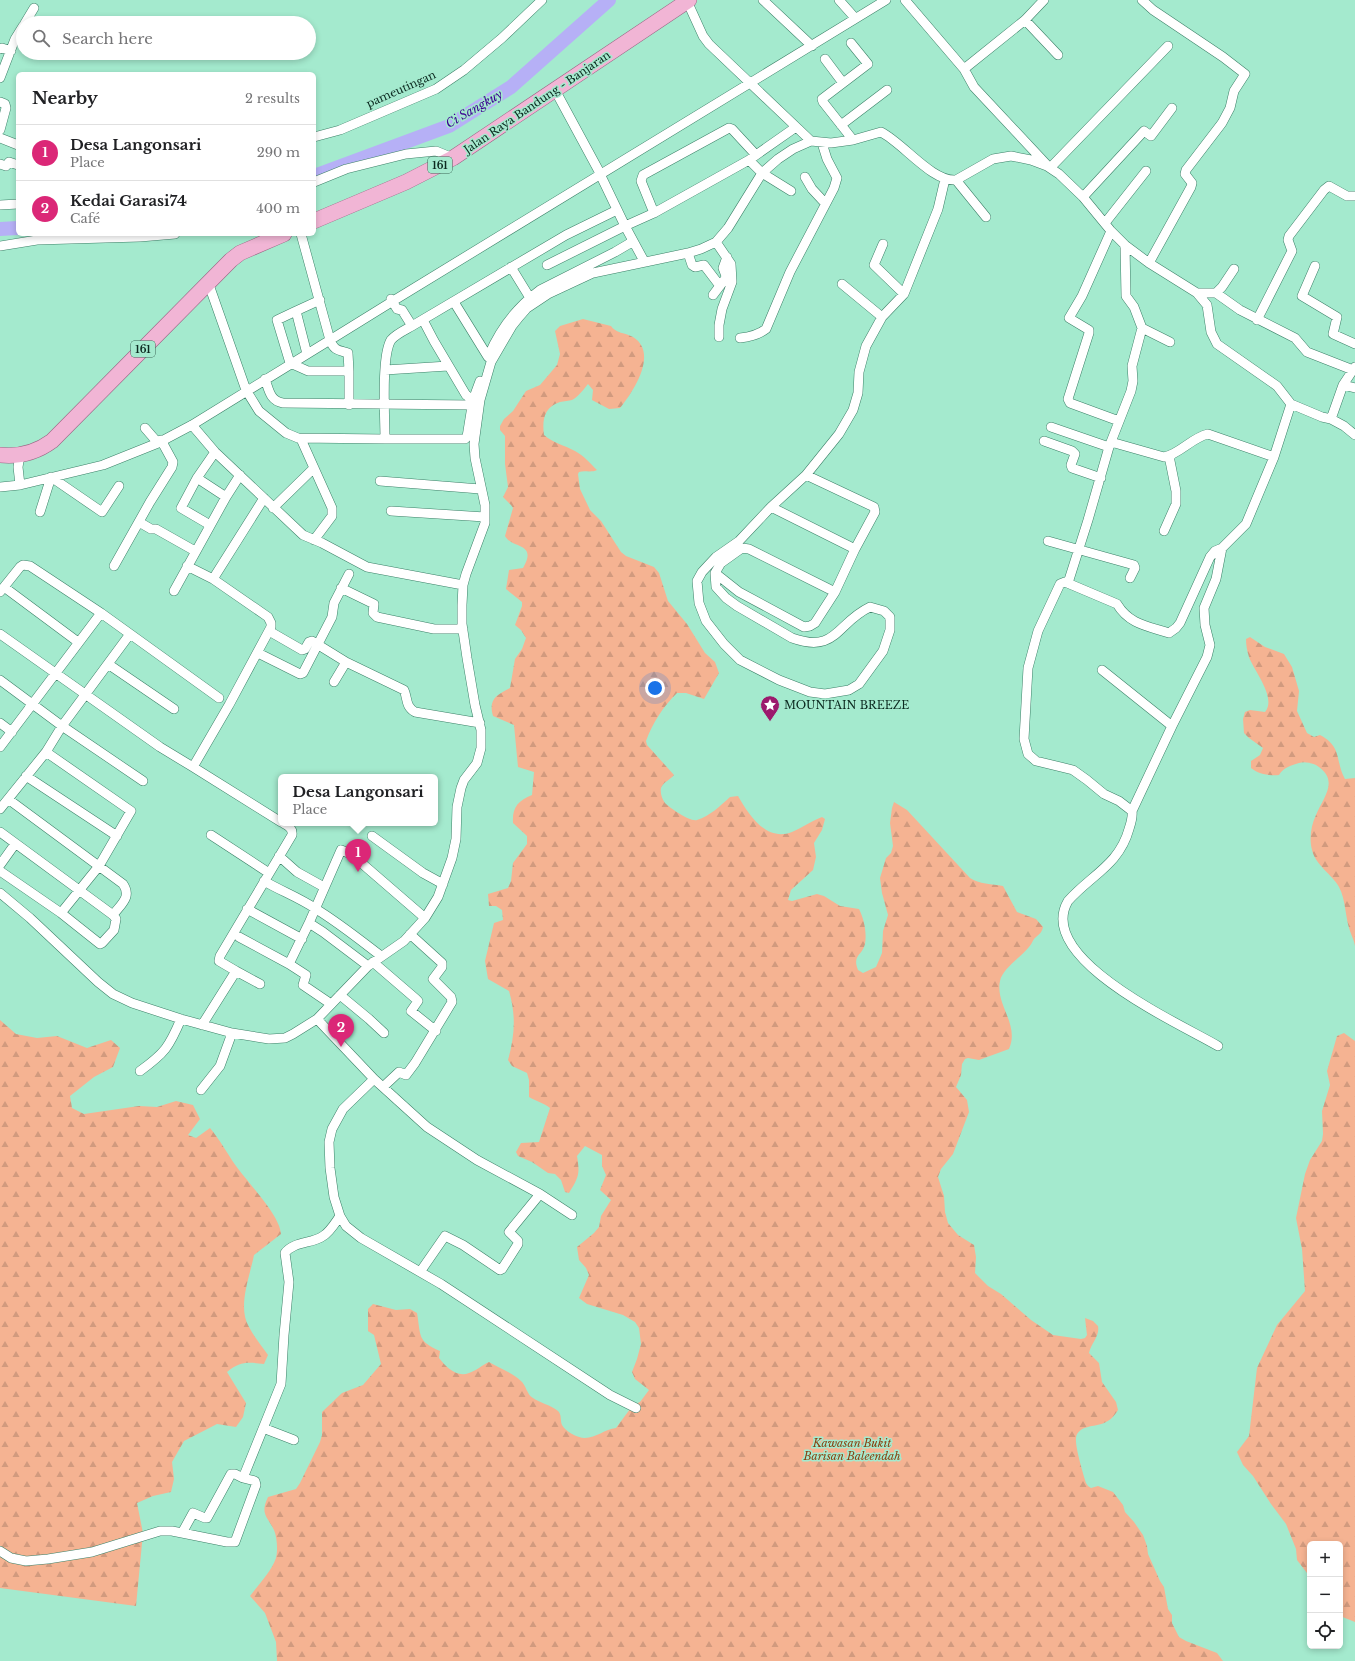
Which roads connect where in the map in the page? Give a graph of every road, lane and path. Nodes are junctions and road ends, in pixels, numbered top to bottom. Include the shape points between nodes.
1 (542, 0) edge
2 (763, 0) edge
3 (839, 0) edge
4 (886, 0) edge
5 (904, 0) edge
6 (1044, 0) edge
7 (1142, 0) edge
8 (688, 1) edge
9 (34, 8) dead end
10 (29, 16) edge
11 (855, 18) junction
12 (1025, 20) junction
13 (16, 37) edge
14 (851, 43) dead end
15 (812, 46) junction
16 (1168, 46) dead end
17 (0, 48) edge
18 (10, 51) junction
19 (1058, 55) dead end
20 (825, 59) dead end
21 (964, 70) junction
22 (0, 78) edge
23 (751, 82) junction
24 (843, 83) junction
25 (555, 90) junction
26 (887, 90) dead end
27 (0, 102) edge
28 (1172, 108) dead end
29 (841, 125) junction
30 (796, 127) junction
31 (0, 130) edge
32 (316, 136) edge
33 (0, 138) edge
34 (854, 140) junction
35 (811, 141) junction
36 (822, 143) junction
37 (16, 144) edge
38 (453, 158) junction
39 (752, 158) junction
40 (0, 164) edge
41 (16, 164) edge
42 (1048, 167) junction
43 (1146, 171) dead end
44 (762, 173) junction
45 (601, 175) junction
46 (805, 177) dead end
47 (945, 179) junction
48 (956, 180) junction
49 (316, 181) edge
50 (791, 191) dead end
51 (1355, 196) edge
52 (1083, 197) junction
53 (825, 203) junction
54 (16, 204) edge
55 (0, 205) edge
56 (617, 210) junction
57 (654, 212) junction
58 (986, 217) dead end
59 (316, 220) edge
60 (1105, 223) junction
61 (625, 226) junction
62 (1111, 231) junction
63 (152, 236) edge
64 (279, 236) edge
65 (302, 236) edge
66 (632, 242) junction
67 (716, 242) junction
68 (883, 244) dead end
69 (1125, 245) junction
70 (0, 246) edge
71 (688, 253) junction
72 (727, 257) junction
73 (644, 261) junction
74 (1149, 263) junction
75 (547, 265) dead end
76 (1315, 266) dead end
77 (511, 267) junction
78 (1234, 269) dead end
79 (208, 282) junction
80 (842, 284) dead end
81 (720, 286) junction
82 (1197, 293) junction
83 (1216, 293) junction
84 (904, 294) junction
85 (713, 295) dead end
86 (530, 298) junction
87 (320, 300) junction
88 (392, 301) junction
89 (454, 302) junction
90 (296, 311) junction
91 (882, 317) junction
92 (423, 320) junction
93 (1257, 320) junction
94 (412, 326) junction
95 (1142, 328) junction
96 (719, 337) dead end
97 (740, 338) dead end
98 (330, 340) junction
99 (1170, 342) dead end
100 (1355, 344) edge
101 (307, 354) junction
102 (488, 356) junction
103 (290, 364) junction
104 (448, 366) junction
105 (1354, 369) edge
106 (385, 370) junction
107 (349, 371) junction
108 (266, 380) junction
109 (1344, 385) junction
110 (1355, 388) edge
111 (246, 391) junction
112 (473, 402) junction
113 (384, 404) junction
114 (1291, 404) junction
115 (349, 405) junction
116 (1331, 419) junction
117 (1119, 421) junction
118 (192, 425) junction
119 (1051, 427) dead end
120 (145, 428) dead end
121 (1355, 435) edge
122 (301, 439) junction
123 (385, 439) junction
124 (1044, 441) dead end
125 (160, 442) junction
126 (1110, 445) junction
127 (215, 452) junction
128 (0, 455) edge
129 (20, 455) junction
130 (1169, 456) junction
131 (1274, 456) junction
132 (314, 468) junction
133 (240, 475) junction
134 (806, 475) junction
135 (51, 478) junction
136 (197, 478) junction
137 (1100, 478) junction
138 (380, 481) dead end
139 (20, 485) junction
140 (119, 486) dead end
141 (0, 487) edge
142 (480, 489) junction
143 (226, 497) junction
144 (264, 498) junction
145 (272, 508) junction
146 (771, 508) junction
147 (391, 511) dead end
148 (40, 512) dead end
149 (485, 517) junction
150 (139, 522) junction
151 (210, 525) junction
152 (1164, 531) dead end
153 (314, 540) junction
154 (1048, 541) dead end
155 (1222, 548) junction
156 (855, 549) junction
157 (1079, 549) junction
158 (195, 551) junction
159 (719, 560) junction
160 (114, 566) dead end
161 (187, 566) junction
162 (715, 573) junction
163 (349, 574) dead end
164 (1130, 578) dead end
165 (213, 579) junction
166 (1068, 583) junction
167 (463, 585) junction
168 (341, 588) junction
169 (2, 589) edge
170 (174, 591) dead end
171 (835, 592) junction
172 (101, 612) junction
173 (463, 629) junction
174 (269, 631) junction
175 (0, 634) edge
176 (130, 634) junction
177 (78, 642) junction
178 (318, 645) junction
179 (258, 653) junction
180 (346, 662) junction
181 (108, 664) junction
182 (1102, 670) dead end
183 (57, 673) junction
184 (0, 680) edge
185 (334, 682) dead end
186 (86, 695) junction
187 (219, 698) dead end
188 (33, 704) junction
189 (174, 709) dead end
190 (0, 723) edge
191 (480, 723) junction
192 (62, 726) junction
193 (1172, 726) junction
194 (12, 732) junction
195 (0, 747) edge
196 (46, 752) junction
197 (193, 767) junction
198 (26, 776) junction
199 (143, 781) dead end
200 (8, 799) junction
201 (0, 809) edge
202 (1132, 811) junction
203 (278, 820) edge
204 (287, 826) edge
205 (0, 832) edge
206 (211, 835) dead end
207 (116, 836) junction
208 (372, 836) dead end
209 (16, 844) junction
210 (279, 856) junction
211 (0, 865) edge
212 (99, 866) junction
213 (0, 872) edge
214 (267, 877) junction
215 (443, 884) junction
216 (324, 887) junction
217 (79, 891) junction
218 (0, 893) edge
219 (314, 908) junction
220 (247, 909) junction
221 (61, 913) junction
222 (113, 915) junction
223 (425, 918) junction
224 (309, 923) junction
225 (345, 928) junction
226 (410, 934) junction
227 (239, 937) dead end
228 (302, 939) junction
229 (336, 941) junction
230 (381, 956) junction
231 (289, 964) junction
232 (370, 964) junction
233 (236, 971) junction
234 (260, 984) dead end
235 (340, 995) junction
236 (331, 1004) junction
237 (181, 1019) junction
238 (317, 1019) junction
239 (202, 1025) junction
240 (436, 1031) junction
241 (232, 1032) junction
242 (384, 1033) dead end
243 (1218, 1046) dead end
244 (140, 1071) dead end
245 (374, 1079) junction
246 (383, 1087) junction
247 (202, 1090) dead end
248 (540, 1194) junction
249 (572, 1215) dead end
250 (340, 1216) junction
251 (420, 1272) junction
252 (636, 1408) dead end
253 (263, 1428) junction
254 (294, 1440) dead end
255 (243, 1478) junction
256 (182, 1533) junction
257 (0, 1551) edge

1 - 32 street, pameutingan via 464,70 436,89 340,130
2 - 15 street
3 - 11 street
4 - 11 street
5 - 21 street
6 - 12 street
7 - 74 street via 1245,74 1234,91 1230,108 1222,123 1186,170 1185,174 1192,183 1191,187
8 - 23 street via 709,44
8 - 25 main road, Jalan Raya Bandung - Banjaran / 161
9 - 10 street
11 - 15 street
12 - 19 street
12 - 21 street
13 - 18 street
14 - 24 street via 868,64
15 - 23 street
16 - 42 street
17 - 18 street
18 - 22 street
20 - 24 street
21 - 42 street via 974,87
23 - 30 street
23 - 45 street
24 - 29 street via 822,99
25 - 38 main road, Jalan Raya Bandung - Banjaran / 161
25 - 45 street
26 - 29 street
27 - 31 street via 5,104 6,108
28 - 52 street via 1151,136 1144,131
29 - 34 street
30 - 35 street
30 - 39 street
33 - 37 street
34 - 36 street
34 - 47 street via 880,132
35 - 36 street
35 - 44 street via 778,158
36 - 53 street via 837,180
38 - 49 street via 436,151 406,154 346,169
38 - 59 main road, Jalan Raya Bandung - Banjaran / 161 via 406,182
39 - 44 street
39 - 57 street
39 - 57 street via 729,128 643,175 641,181
40 - 41 street via 6,166 9,162
42 - 48 street via 1011,156 993,159
42 - 52 street
43 - 60 street
44 - 50 street
44 - 67 street via 728,228
45 - 56 street
45 - 88 street
46 - 53 street via 812,190
47 - 48 street
47 - 84 street via 938,209
48 - 58 street
51 - 93 street via 1347,196 1329,186 1324,190 1288,238 1292,251
52 - 60 street
53 - 97 street via 790,272 766,329
54 - 55 street
56 - 61 street
56 - 77 street via 566,235
57 - 61 street
60 - 62 street
61 - 66 street
61 - 75 street
62 - 69 street
62 - 117 street via 1070,318 1089,332 1068,399 1070,403
63 - 70 street via 37,240
64 - 79 main road, 161 via 240,253
65 - 87 street
66 - 73 street
66 - 86 street via 540,290
67 - 71 street
67 - 72 street
68 - 84 street via 874,265
69 - 74 street
69 - 95 street via 1126,296 1134,307
71 - 73 street
71 - 81 street via 692,265 704,265
72 - 81 street via 723,268 726,276
72 - 96 street via 731,264 732,282 721,314
73 - 142 street via 600,270 548,294 532,305 512,326 491,362 480,400 474,444
74 - 82 street
76 - 100 street via 1302,296 1337,318 1334,334
77 - 86 street
77 - 89 street
78 - 83 street
79 - 111 street
79 - 129 main road, 161 via 52,441 38,450
80 - 91 street
81 - 85 street
82 - 83 street
82 - 114 street via 1207,305 1211,332 1217,344 1277,386
83 - 93 street
84 - 91 street
86 - 102 street via 505,325
87 - 90 street
87 - 98 street
88 - 94 street via 391,299
88 - 98 street
89 - 92 street
89 - 102 street
90 - 101 street
90 - 103 street via 277,320
91 - 134 street via 866,346 853,410 839,434
92 - 94 street
92 - 104 street
93 - 105 street via 1295,338 1307,352
94 - 106 street via 392,339 388,346
95 - 99 street
95 - 117 street via 1132,366 1132,391
98 - 101 street
98 - 107 street via 336,349 348,353
101 - 103 street
102 - 112 street
103 - 107 street via 308,370
103 - 108 street
104 - 106 street
104 - 112 street
105 - 109 street
106 - 113 street
107 - 115 street
108 - 111 street
108 - 115 street via 272,398 278,402
109 - 110 street
109 - 116 street
111 - 118 street
111 - 122 street via 259,411 286,433
112 - 113 street
112 - 123 street via 465,439
113 - 115 street
113 - 123 street
114 - 116 street
114 - 131 street
116 - 121 street
117 - 126 street
118 - 125 street
118 - 127 street
119 - 126 street
120 - 125 street
122 - 123 street
122 - 132 street
124 - 137 street via 1072,451 1075,454 1070,465 1072,468
125 - 135 street via 103,465
125 - 150 street via 161,440 173,464
126 - 130 street
126 - 137 street
127 - 133 street
127 - 136 street
128 - 129 main road, 161
129 - 139 street
130 - 131 street via 1208,434
130 - 152 street via 1176,504
131 - 155 street via 1246,524
132 - 145 street
132 - 153 street via 325,490 332,516
133 - 143 street
133 - 144 street
134 - 146 street
134 - 156 street via 874,507 876,512
135 - 139 street
135 - 140 street via 102,512
135 - 148 street
136 - 143 street
136 - 151 street via 181,508
137 - 157 street
138 - 142 street
139 - 141 street
142 - 149 street
143 - 151 street
144 - 145 street
144 - 165 street
145 - 153 street via 295,529
146 - 156 street
146 - 159 street
147 - 149 street
149 - 167 street via 483,530
150 - 158 street
150 - 160 street
151 - 158 street
153 - 167 street via 367,567
154 - 157 street
155 - 166 street via 1210,557 1180,623 1169,633 1140,624 1121,612 1117,604
155 - 193 street via 1216,579 1204,608 1210,645 1207,657
156 - 171 street
157 - 164 street via 1134,565
157 - 166 street
158 - 161 street
159 - 162 street
159 - 162 street via 702,572 697,581 699,603 713,632 740,660 779,680 810,692 825,694 849,690 860,684 883,651 891,622 889,614 884,611 870,607 853,617 827,640 813,643 801,641 726,598 716,587
159 - 171 street via 742,548 749,549
161 - 165 street
161 - 170 street
162 - 171 street via 739,592 804,627 815,623
163 - 168 street
165 - 174 street via 268,617 271,623
166 - 202 street via 1060,584 1041,624 1028,668 1024,739 1028,754 1036,761 1073,770 1104,794
167 - 173 street
168 - 173 street via 374,604 373,613 377,617 434,629
168 - 178 street via 334,603 332,617
169 - 172 street via 20,567 30,566
169 - 177 street
172 - 176 street
172 - 177 street
173 - 191 street
174 - 178 street via 302,650 311,641
174 - 179 street
175 - 183 street
176 - 181 street
176 - 187 street
177 - 183 street
178 - 179 street via 301,674
178 - 180 street
179 - 197 street
180 - 185 street
180 - 191 street via 404,690 406,703 415,712
181 - 186 street
181 - 189 street
182 - 193 street
183 - 186 street
183 - 188 street
184 - 188 street
186 - 192 street
186 - 197 street
188 - 192 street
188 - 194 street
190 - 194 street
191 - 215 street via 480,755 461,788 457,807 456,839
192 - 196 street
192 - 199 street
193 - 202 street
194 - 195 street
196 - 198 street
196 - 207 street via 132,811
197 - 203 street
198 - 200 street
198 - 207 street
200 - 201 street
200 - 212 street
202 - 243 street via 1126,841 1121,849 1109,864 1074,894 1064,908 1063,923 1067,934 1088,965 1121,991
204 - 210 street via 293,832
205 - 209 street
206 - 214 street
207 - 212 street
208 - 215 street via 423,873
209 - 211 street
209 - 217 street
210 - 214 street
210 - 216 street via 297,872
212 - 217 street
212 - 222 street via 123,884 127,892 125,900
213 - 221 street
214 - 219 street via 285,893
214 - 220 street
215 - 223 street
216 - 219 street
216 - 223 street via 339,852 344,850
217 - 221 street
217 - 222 street
218 - 237 street via 113,994
219 - 224 street
219 - 225 street
220 - 228 street
220 - 233 street via 219,959 222,964
221 - 222 street via 100,944 114,930 116,919
223 - 226 street
224 - 228 street
224 - 229 street
225 - 229 street
225 - 230 street
226 - 230 street
226 - 240 street via 442,963 433,979 452,1000
227 - 231 street
228 - 231 street
229 - 232 street
230 - 232 street
231 - 236 street via 306,975 303,985
232 - 235 street
232 - 240 street via 418,1001 411,1011
233 - 234 street
233 - 239 street
235 - 236 street
235 - 242 street
236 - 238 street
237 - 239 street
237 - 244 street via 163,1053
238 - 241 street via 285,1038 268,1039
238 - 245 street
239 - 241 street
240 - 246 street via 406,1075 399,1072
241 - 247 street via 220,1066
245 - 246 street
245 - 250 street via 348,1103 332,1128 329,1142 330,1168
246 - 248 street via 427,1128 477,1160
248 - 249 street
248 - 251 street via 509,1232 518,1244 502,1269 446,1236
250 - 251 street via 346,1226 361,1238
250 - 253 street via 322,1237 293,1246 284,1253 289,1282 281,1384
251 - 252 street via 610,1396
253 - 254 street
253 - 255 street
255 - 256 street via 231,1474 207,1518 194,1513
255 - 256 street via 255,1482 256,1485 235,1542
256 - 257 street via 160,1531 92,1552 48,1559 26,1561 11,1558

